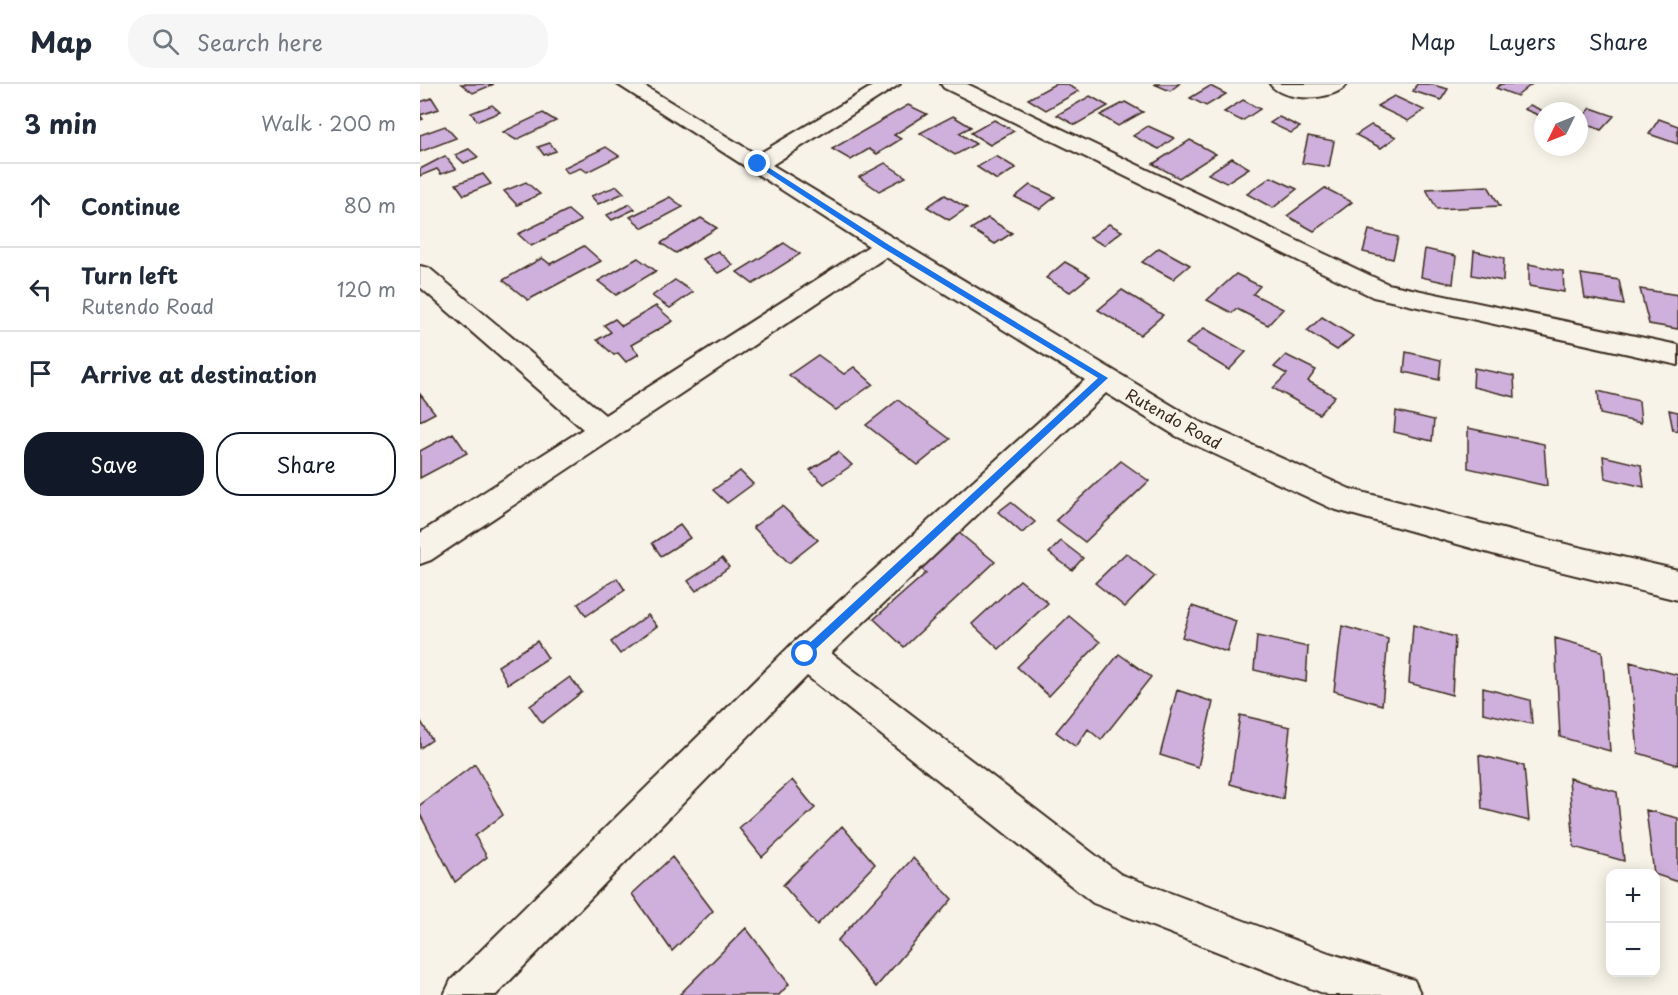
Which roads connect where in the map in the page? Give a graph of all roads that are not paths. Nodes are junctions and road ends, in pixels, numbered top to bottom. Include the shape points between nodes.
1 (627, 84) edge
2 (890, 84) edge
3 (951, 84) edge
4 (1280, 84) edge
5 (1337, 84) edge
6 (758, 164) junction
7 (886, 246) junction
8 (420, 274) edge
9 (1678, 355) edge
10 (1104, 378) junction
11 (605, 431) junction
12 (420, 550) edge
13 (1678, 585) edge
14 (805, 654) junction
15 (466, 995) edge
16 (1399, 995) edge

1 - 6 street, Rutendo Road
2 - 6 street
3 - 9 street via 1382,291
4 - 5 street via 1311,93
6 - 7 street, Rutendo Road
7 - 10 street, Rutendo Road
7 - 11 street
8 - 11 street
10 - 13 street, Rutendo Road via 1186,428 1344,500
10 - 14 street
11 - 12 street
14 - 15 street
14 - 16 street via 1107,889 1329,974

